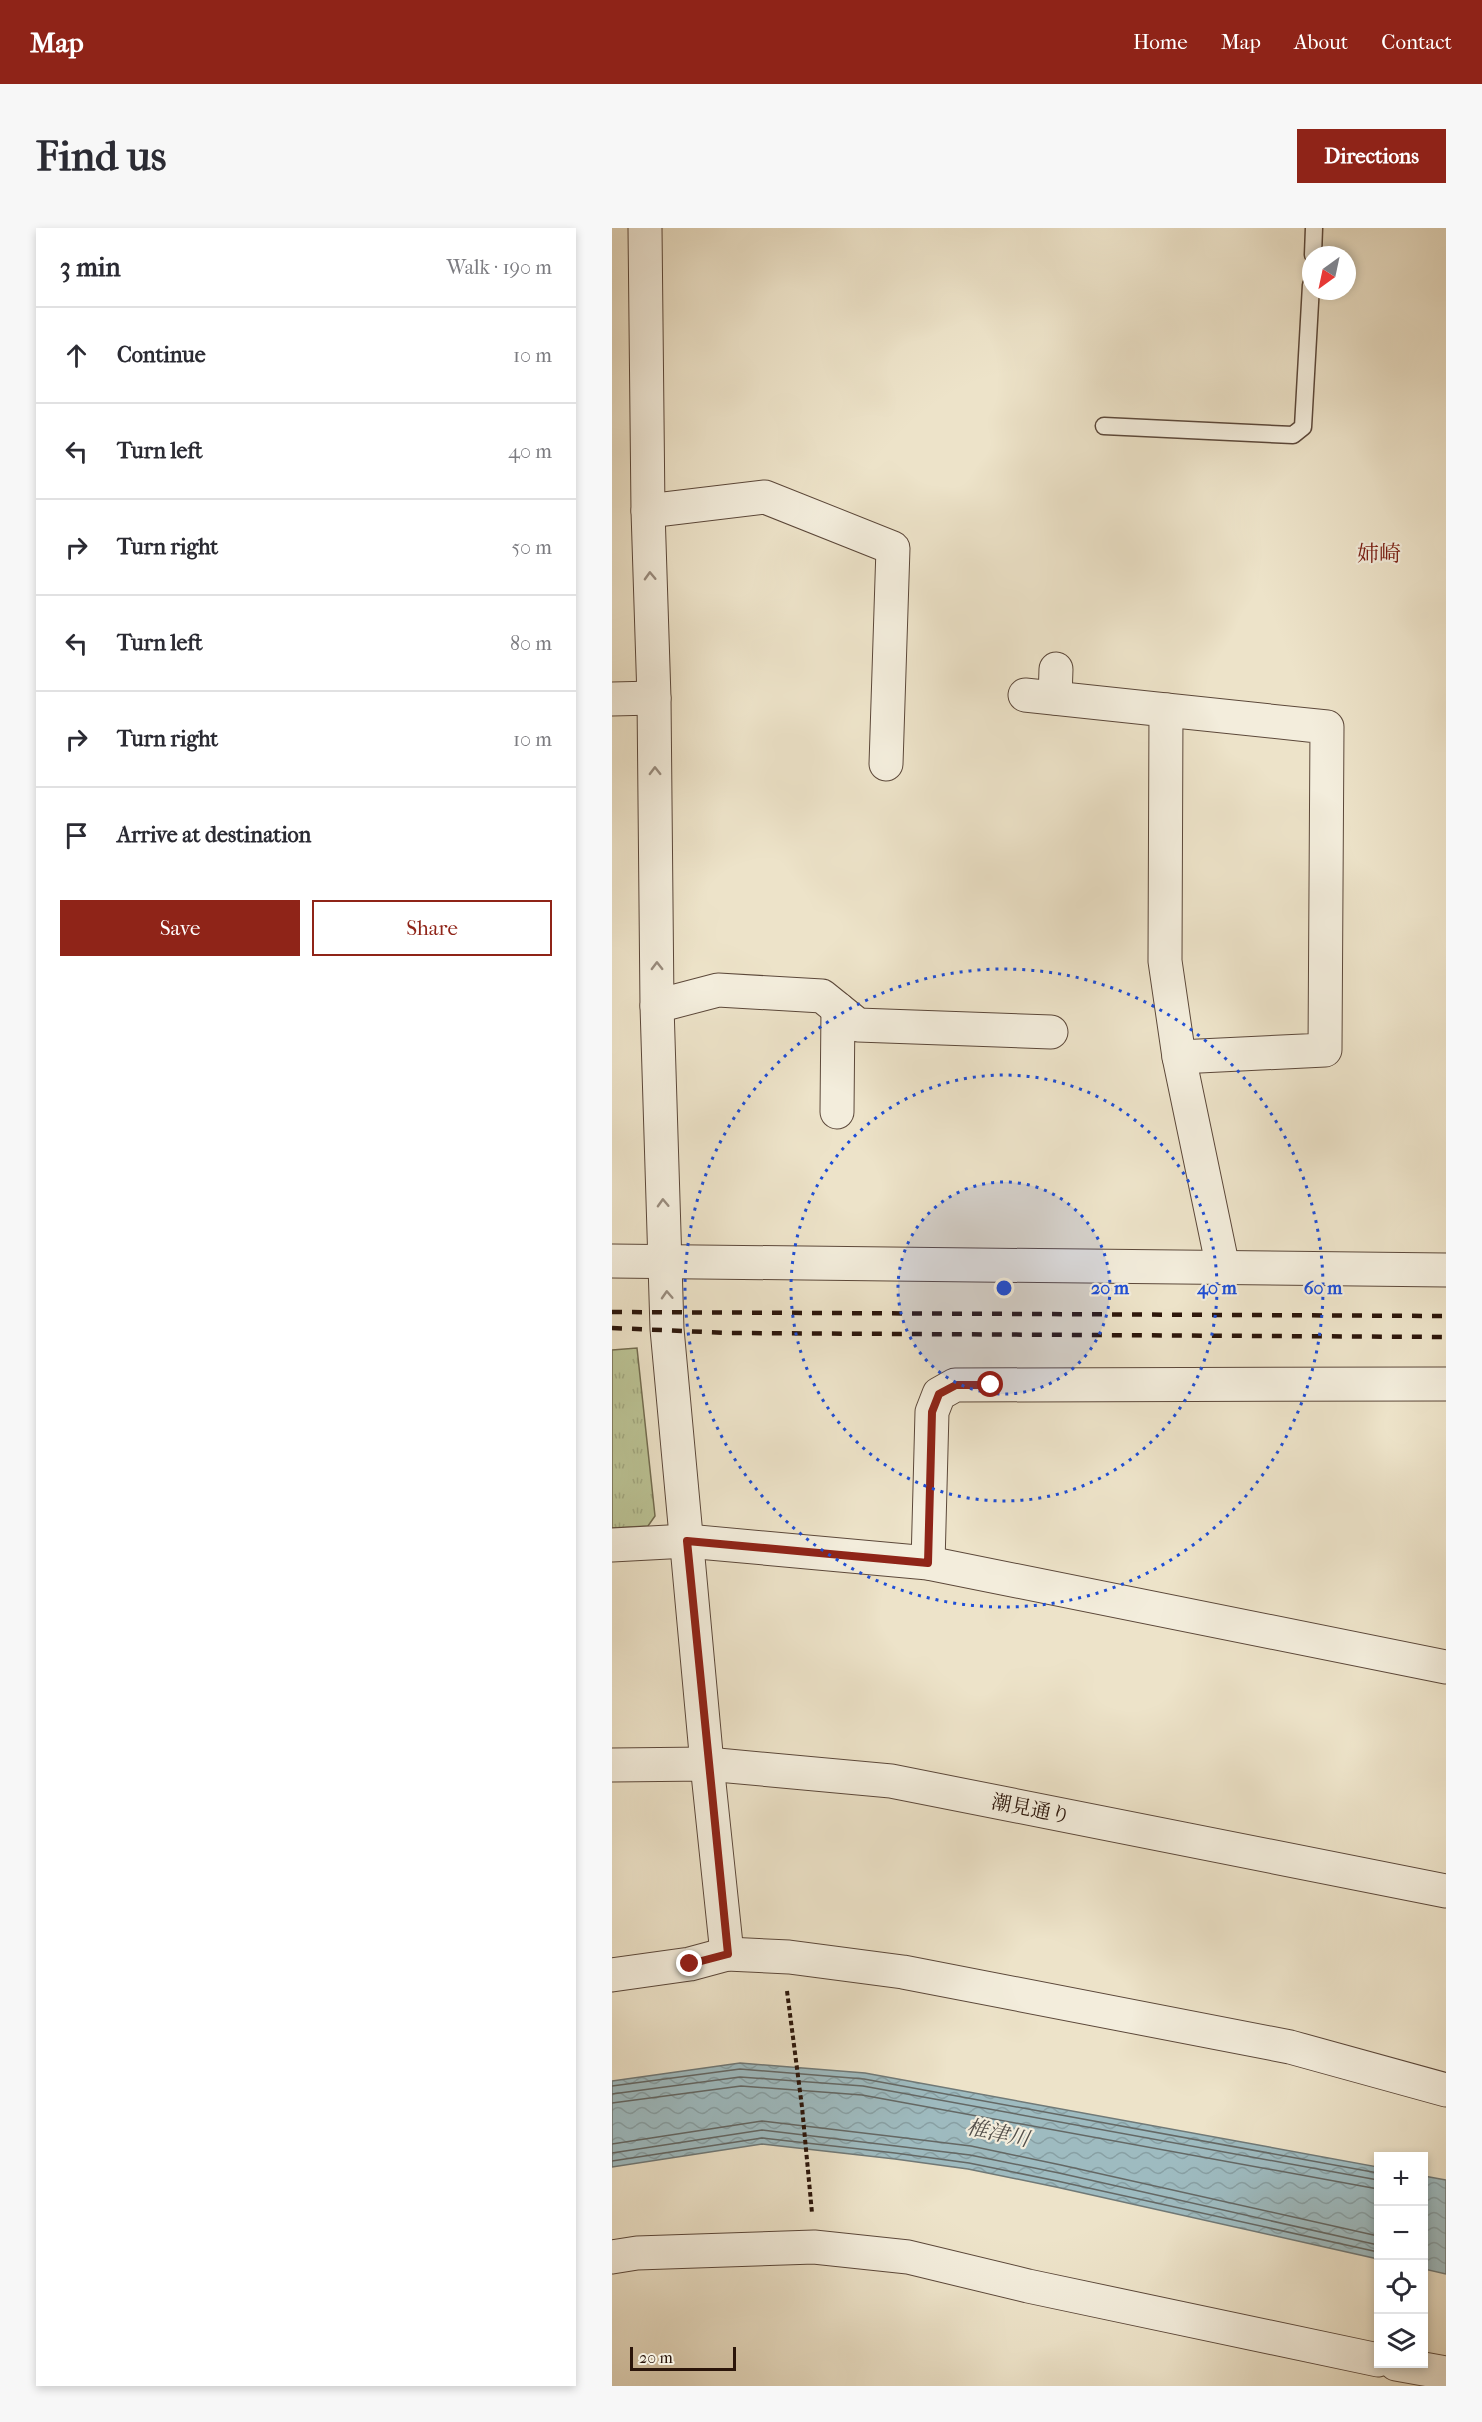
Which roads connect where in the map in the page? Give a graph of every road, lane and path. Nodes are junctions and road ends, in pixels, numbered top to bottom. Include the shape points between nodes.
1 (645, 228) edge
2 (1314, 228) edge
3 (1313, 246) edge
4 (1310, 300) edge
5 (1104, 426) dead end
6 (648, 511) junction
7 (1045, 687) dead end
8 (654, 698) junction
9 (612, 699) edge
10 (1166, 710) junction
11 (886, 764) dead end
12 (657, 1006) junction
13 (838, 1010) junction
14 (1051, 1032) dead end
15 (1179, 1057) junction
16 (837, 1112) dead end
17 (612, 1261) edge
18 (665, 1262) junction
19 (1223, 1268) junction
20 (1446, 1270) edge
21 (1446, 1384) edge
22 (687, 1541) junction
23 (612, 1545) edge
24 (928, 1563) junction
25 (1446, 1667) edge
26 (707, 1764) junction
27 (612, 1765) edge
28 (1446, 1891) edge
29 (728, 1954) junction
30 (612, 1975) edge
31 (788, 1999) dead end
32 (1446, 2090) edge
33 (811, 2196) dead end
34 (612, 2257) edge
35 (1374, 2359) edge
36 (1418, 2368) edge
37 (1446, 2373) edge

1 - 6 street
2 - 3 lane
4 - 5 lane via 1303,427 1293,435
8 -> 6 street
6 - 11 street via 765,497 893,548
7 - 10 street
8 - 9 street
12 -> 8 street
10 - 15 street via 1165,962
10 - 15 street via 1328,727 1325,1050
12 - 13 street via 718,990 822,996
18 -> 12 street
13 - 14 street via 858,1025
13 - 16 street
15 - 19 street
17 - 18 street
18 - 19 street
22 -> 18 street
19 - 20 street
21 - 24 street via 956,1385 939,1394 932,1412
22 - 23 street
22 - 24 street
22 - 26 street
24 - 25 street
26 - 27 street, 潮見通り
26 - 28 street, 潮見通り via 891,1781
26 - 29 street
29 - 30 street via 690,1964
29 - 32 street via 903,1972 1290,2047
31 - 33 path
34 - 35 street via 814,2247 908,2257
36 - 37 street

